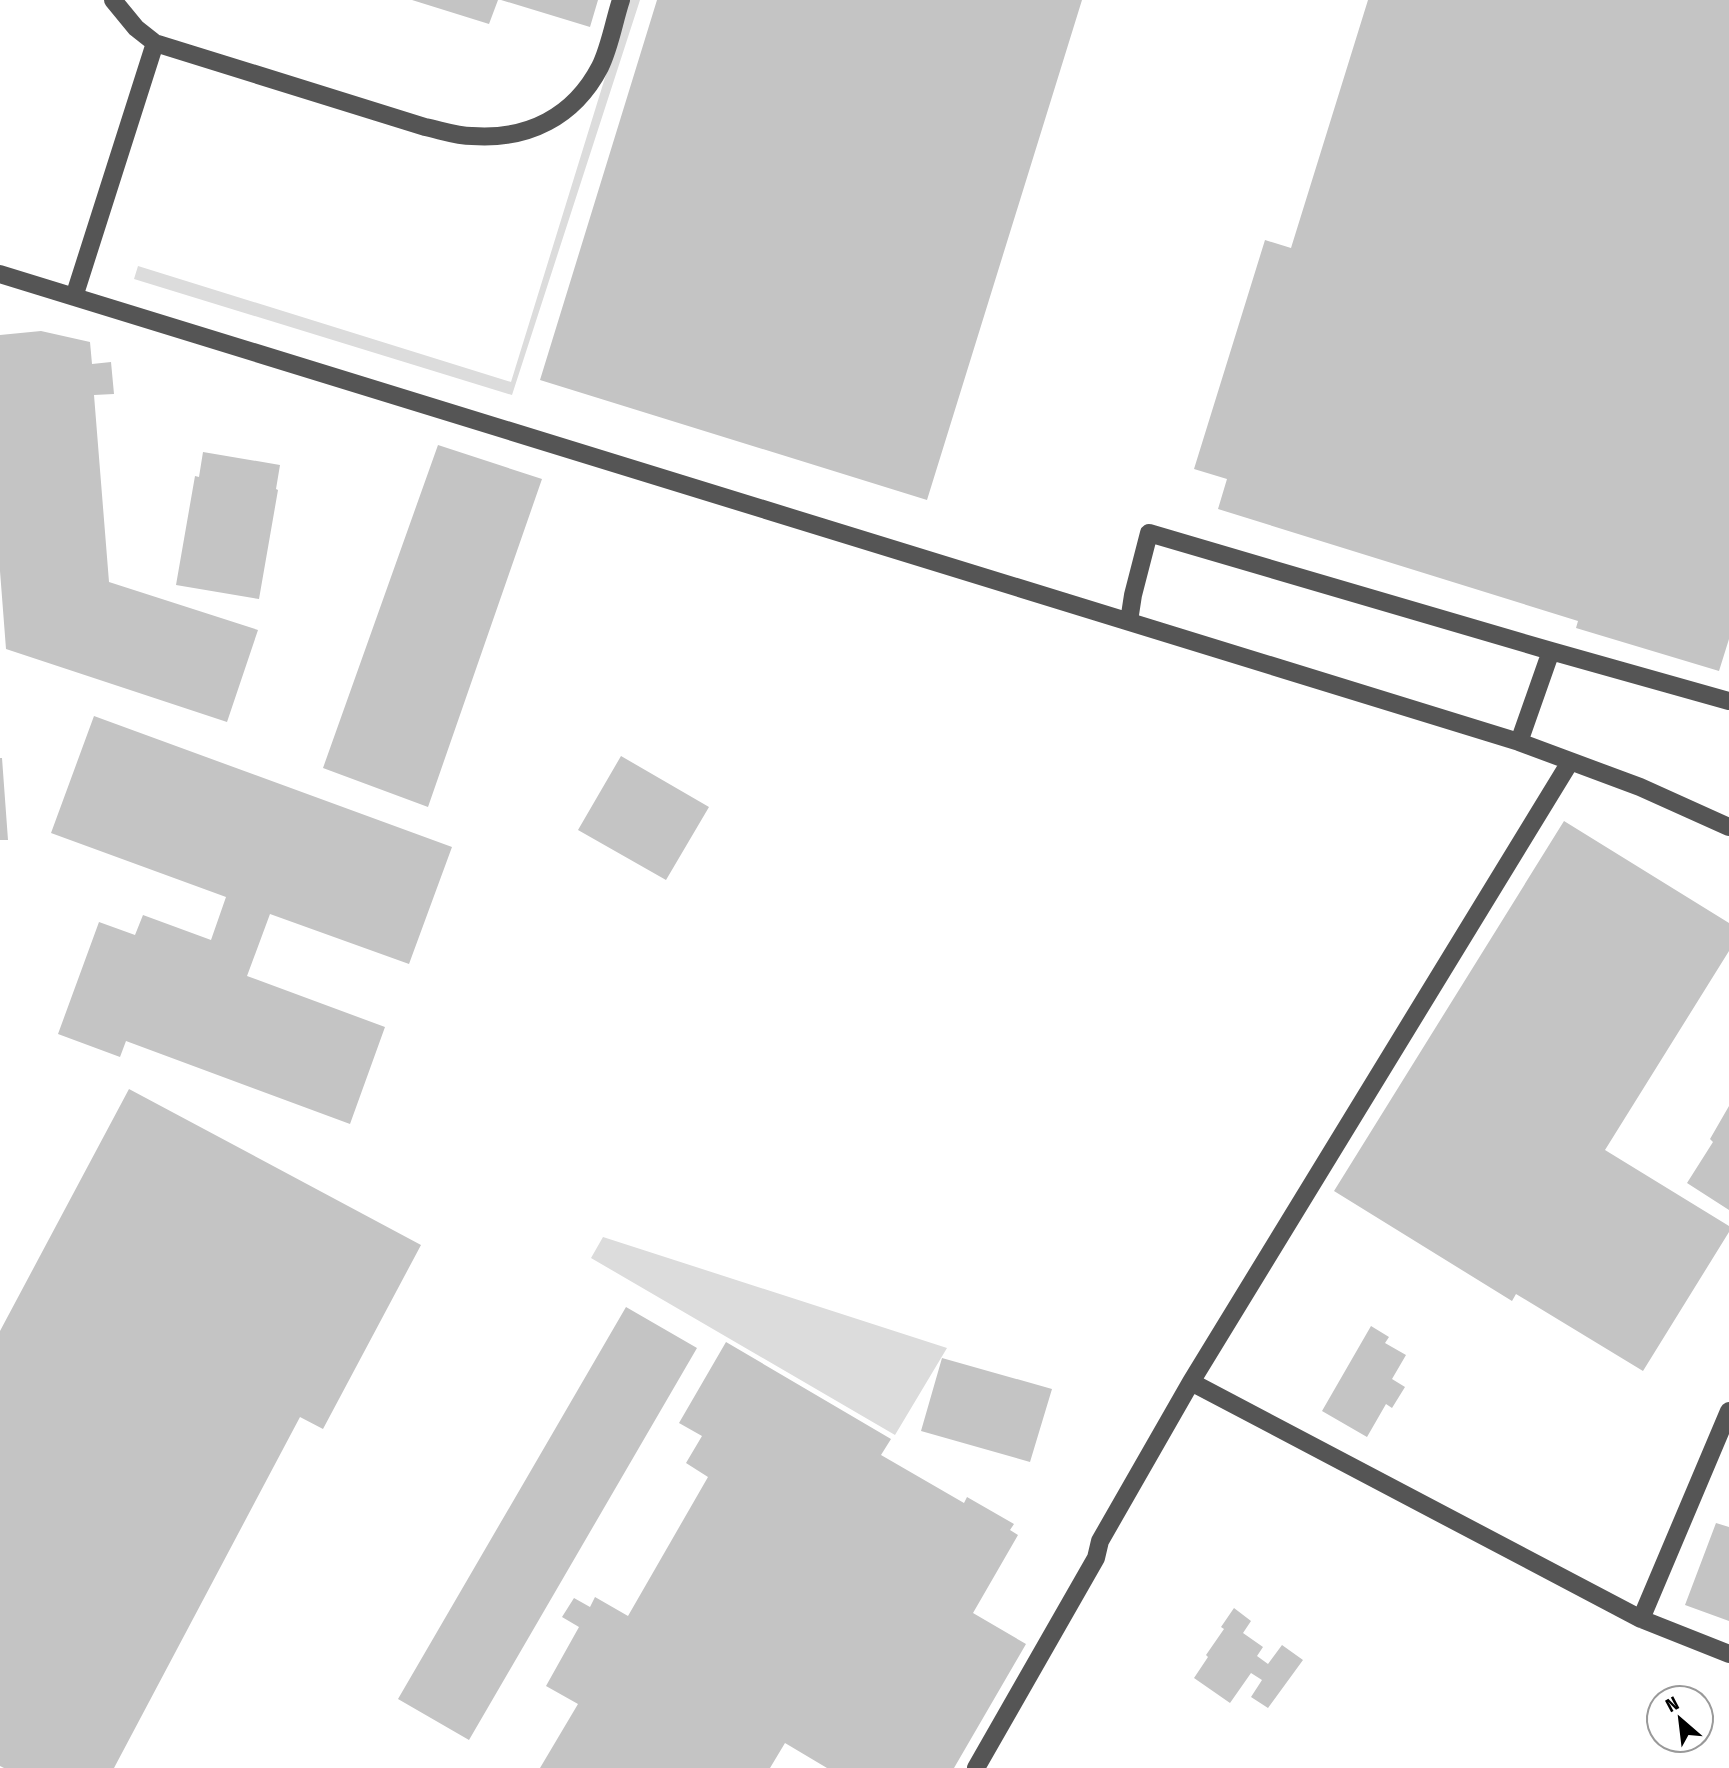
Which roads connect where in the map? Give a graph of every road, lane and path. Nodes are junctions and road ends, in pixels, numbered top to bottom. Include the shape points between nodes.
1 (113, 0) edge
2 (621, 0) edge
3 (155, 43) junction
4 (0, 274) edge
5 (74, 297) junction
6 (1129, 621) junction
7 (1550, 651) junction
8 (1729, 701) edge
9 (1519, 743) junction
10 (1570, 762) junction
11 (1729, 827) edge
12 (1191, 1382) junction
13 (1729, 1411) edge
14 (1640, 1619) junction
15 (1729, 1654) edge
16 (976, 1768) edge

1 - 3 street
2 - 3 street via 601,66 574,105 547,123 508,136 470,136 425,127
3 - 5 street
4 - 5 street
5 - 6 street
6 - 7 street via 1149,533
6 - 9 street
7 - 8 street
7 - 9 street
9 - 10 street
10 - 11 street
10 - 12 street
12 - 14 street
12 - 16 street
13 - 14 street
14 - 15 street

